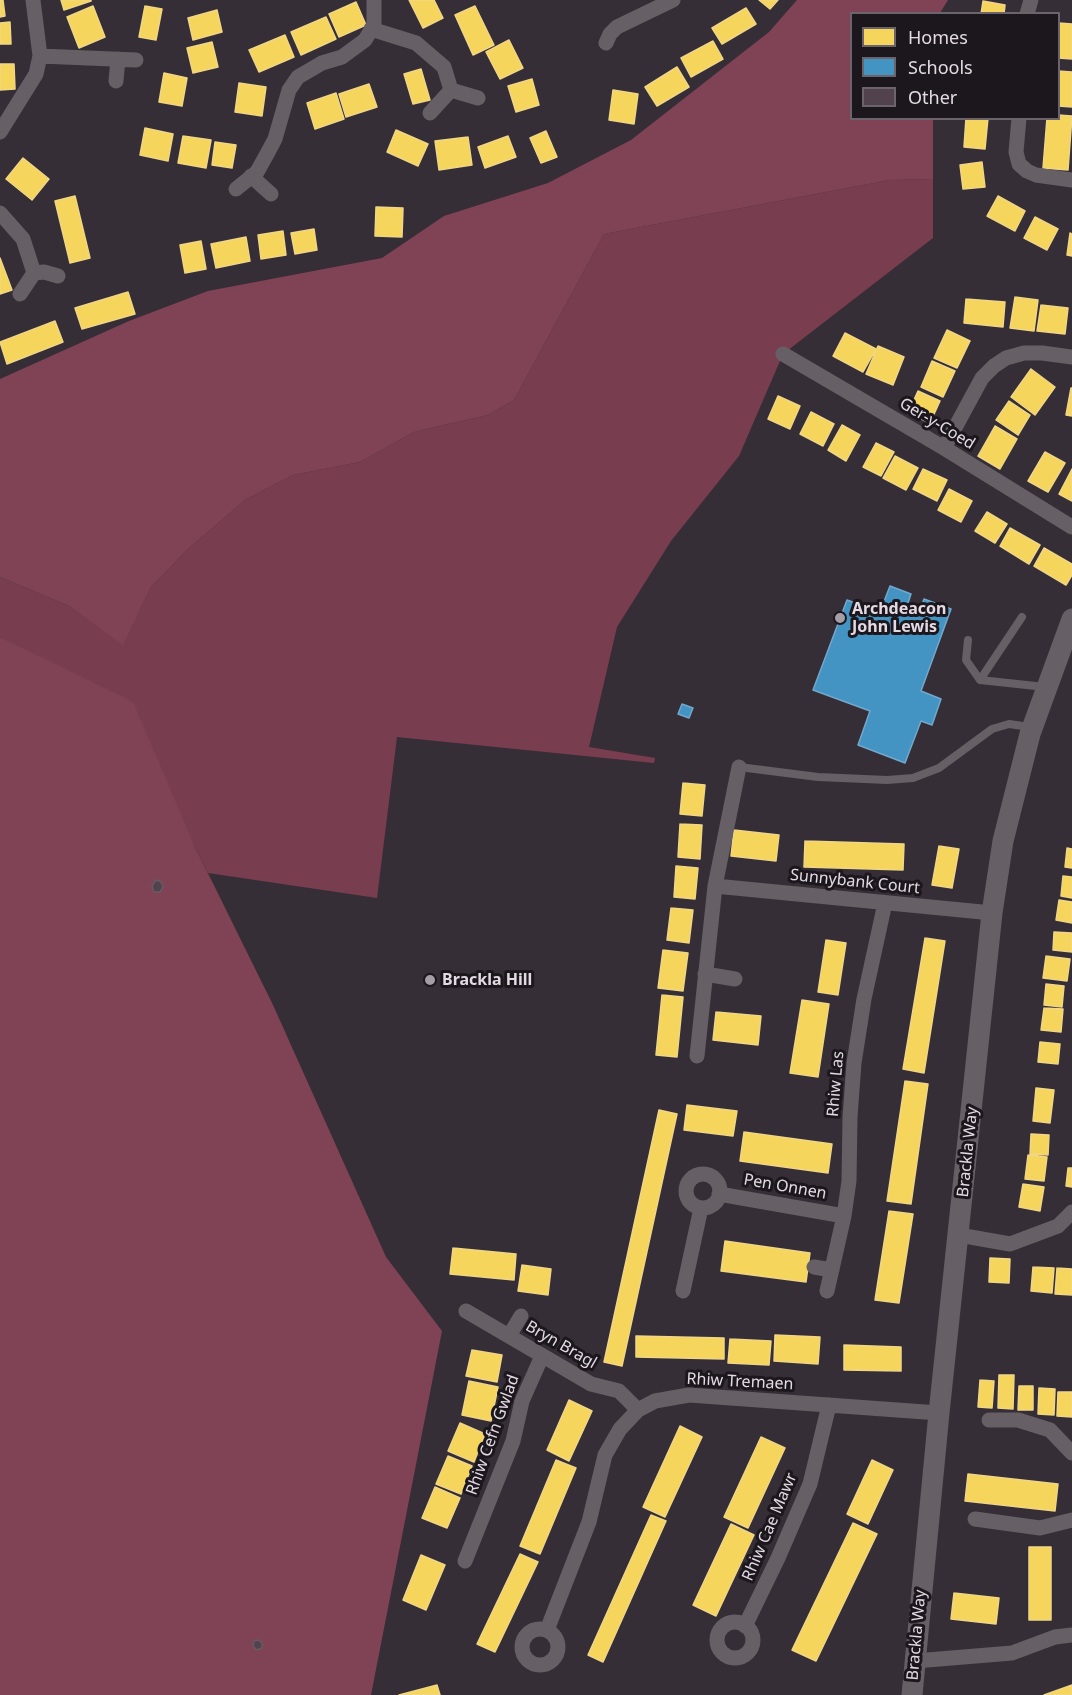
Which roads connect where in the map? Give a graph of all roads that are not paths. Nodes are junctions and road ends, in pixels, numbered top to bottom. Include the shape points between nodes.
1 (33, 0) edge
2 (374, 0) edge
3 (673, 0) edge
4 (372, 28) junction
5 (606, 43) dead end
6 (40, 56) junction
7 (118, 59) junction
8 (136, 60) dead end
9 (116, 81) dead end
10 (451, 90) junction
11 (478, 98) dead end
12 (430, 113) dead end
13 (1018, 120) edge
14 (0, 132) edge
15 (251, 176) junction
16 (1072, 180) edge
17 (236, 189) dead end
18 (271, 194) dead end
19 (0, 213) edge
20 (34, 273) junction
21 (58, 276) dead end
22 (20, 294) dead end
23 (783, 354) dead end
24 (1072, 357) edge
25 (944, 448) junction
26 (1072, 527) edge
27 (1022, 617) dead end
28 (1072, 619) edge
29 (968, 640) dead end
30 (980, 680) junction
31 (1046, 687) junction
32 (1032, 728) junction
33 (739, 767) joint
34 (715, 886) junction
35 (885, 903) junction
36 (992, 913) junction
37 (705, 974) junction
38 (735, 979) dead end
39 (697, 1056) dead end
40 (719, 1194) junction
41 (701, 1208) junction
42 (1072, 1212) edge
43 (844, 1216) junction
44 (959, 1235) junction
45 (814, 1267) dead end
46 (832, 1270) junction
47 (683, 1291) dead end
48 (827, 1291) dead end
49 (466, 1311) dead end
50 (521, 1316) dead end
51 (509, 1336) junction
52 (542, 1356) junction
53 (829, 1405) junction
54 (638, 1410) junction
55 (939, 1413) junction
56 (989, 1420) dead end
57 (1072, 1453) edge
58 (975, 1518) dead end
59 (1072, 1520) edge
60 (465, 1561) dead end
61 (745, 1626) dead end
62 (547, 1630) dead end
63 (1072, 1635) edge
64 (915, 1661) junction
65 (912, 1695) edge

1 - 6 street
2 - 4 street
3 - 5 street via 616,27
4 - 10 street via 416,43 444,67
4 - 15 street via 365,40 342,57 298,76 275,139
6 - 7 street
6 - 14 street via 36,74
7 - 8 street
7 - 9 street
10 - 11 street
10 - 12 street
13 - 16 street via 1019,164 1036,175
15 - 17 street
15 - 18 street
19 - 20 street via 23,239
20 - 21 street
20 - 22 street
23 - 25 street, Ger-y-Coed
24 - 25 street via 1024,353 994,366 982,378
25 - 26 street, Ger-y-Coed
27 - 30 lane
28 - 31 street, Brackla Way
29 - 30 lane via 966,660
30 - 31 lane
31 - 32 street, Brackla Way
32 - 33 lane via 1009,724 992,729 939,768 914,778 818,777
32 - 36 street, Brackla Way via 1002,841
33 - 34 street
34 - 35 street, Sunnybank Court
34 - 37 street
35 - 36 street, Sunnybank Court
35 - 43 street, Rhiw Las via 854,1063
36 - 44 street, Brackla Way
37 - 38 street
37 - 39 street
40 - 41 street, Pen Onnen via 716,1202
40 - 41 street, Pen Onnen via 711,1176 694,1177 686,1192 690,1202
40 - 43 street, Pen Onnen
41 - 47 street
42 - 44 street via 1058,1226 1010,1244
43 - 46 street, Rhiw Las
44 - 55 street, Brackla Way
45 - 46 street
46 - 48 street, Rhiw Las
49 - 51 street, Bryn Bragl
50 - 51 street
51 - 52 street, Bryn Bragl
52 - 54 street, Bryn Bragl via 591,1384 619,1391
52 - 60 street, Rhiw Cefn Gwlad
53 - 54 street, Rhiw Tremaen via 689,1395 655,1401
53 - 55 street, Rhiw Tremaen
53 - 61 street, Rhiw Cae Mawr via 810,1484
54 - 62 street, Rhiw Tremaen via 620,1429 605,1455 589,1522
55 - 64 street, Brackla Way
56 - 57 street via 1018,1420 1050,1430
58 - 59 street via 1040,1528
63 - 64 street via 1012,1653
64 - 65 street, Brackla Way

